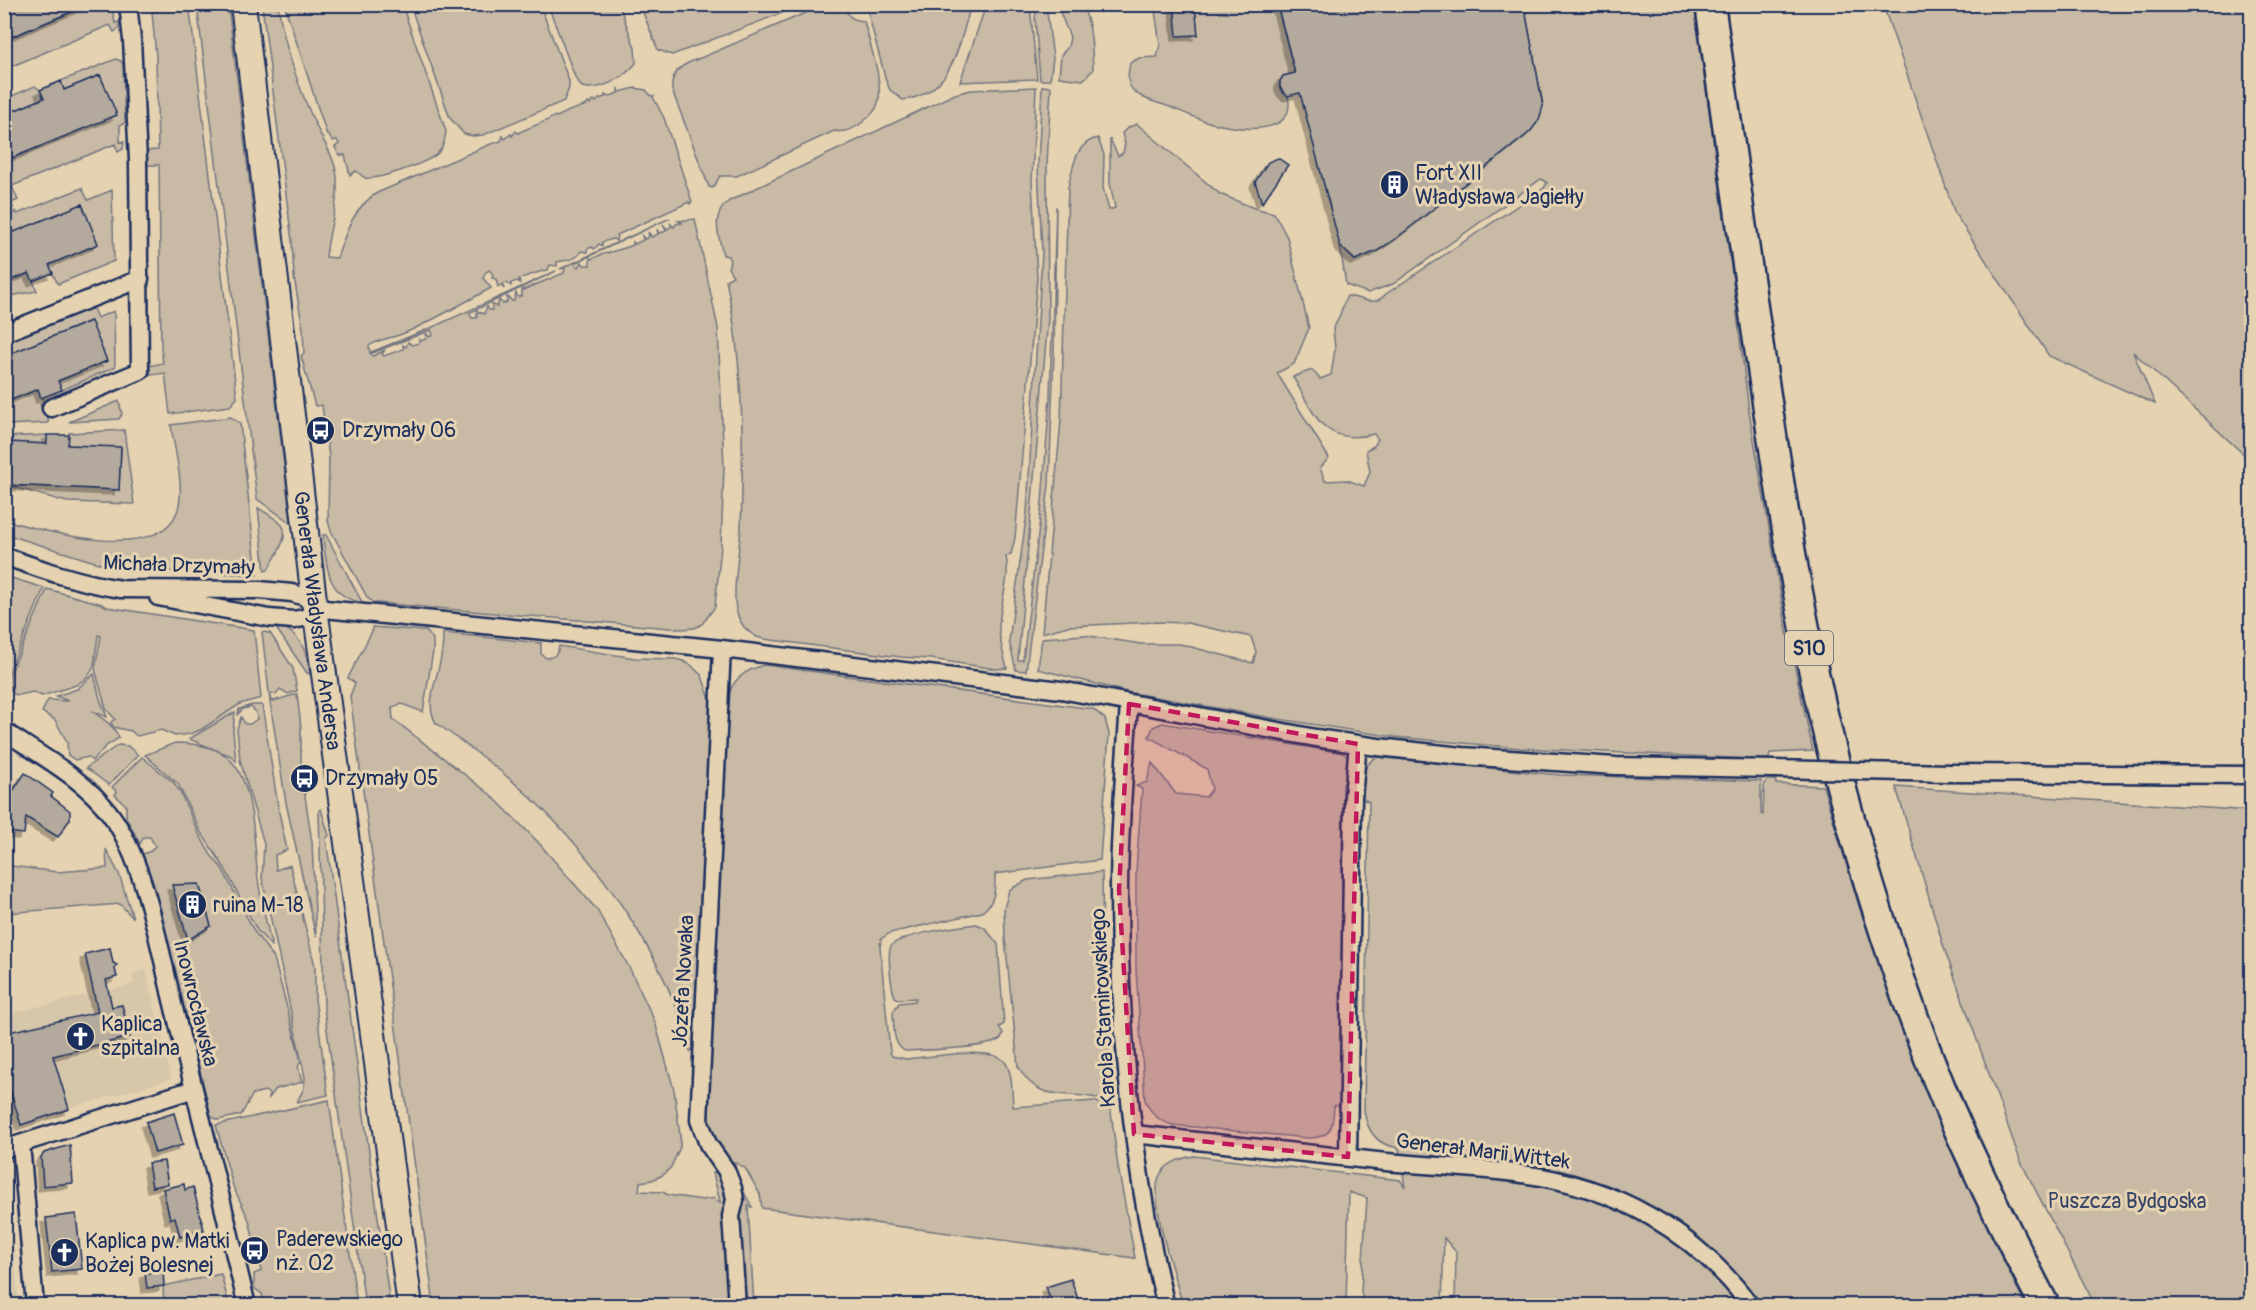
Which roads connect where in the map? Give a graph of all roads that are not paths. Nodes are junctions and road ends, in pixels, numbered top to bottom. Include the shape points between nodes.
1 (128, 4) edge
2 (243, 4) edge
3 (1710, 4) edge
4 (140, 279) junction
5 (4, 333) edge
6 (51, 408) dead end
7 (4, 556) edge
8 (121, 589) junction
9 (315, 608) junction
10 (722, 649) junction
11 (1129, 704) junction
12 (4, 731) edge
13 (1358, 744) junction
14 (2252, 775) edge
15 (194, 1089) junction
16 (1134, 1134) junction
17 (21, 1144) junction
18 (4, 1149) edge
19 (1348, 1157) junction
20 (35, 1305) edge
21 (247, 1305) edge
22 (410, 1305) edge
23 (737, 1305) edge
24 (1166, 1305) edge
25 (1751, 1305) edge
26 (2044, 1305) edge

1 - 4 street via 138,161
2 - 9 main road, Generała Władysława Andersa
3 - 26 highway, S10 via 1790,547 1844,799 1892,954 1950,1108
4 - 5 street
4 - 6 street via 140,371
7 - 8 street, Michała Drzymały via 67,579
8 - 9 street, Michała Drzymały via 292,593 305,597
8 - 9 street via 269,618 294,620 308,616
9 - 10 street
9 - 22 main road, Generała Władysława Andersa
10 - 11 street via 1061,690
10 - 23 street, Józefa Nowaka via 699,1120 733,1188
11 - 13 street
11 - 16 street, Karola Stamirowskiego via 1119,890 1123,1014
12 - 15 street, Inowrocławska via 82,785 106,809 123,835 143,886
13 - 14 street, bridge via 1462,756 1616,766
13 - 19 street via 1353,797
15 - 17 street
15 - 21 street, Inowrocławska
16 - 19 street, Generał Marii Wittek
16 - 24 street, Karola Stamirowskiego via 1145,1217
17 - 18 street
17 - 20 street
19 - 25 street, Generał Marii Wittek via 1522,1174 1617,1198 1689,1240

